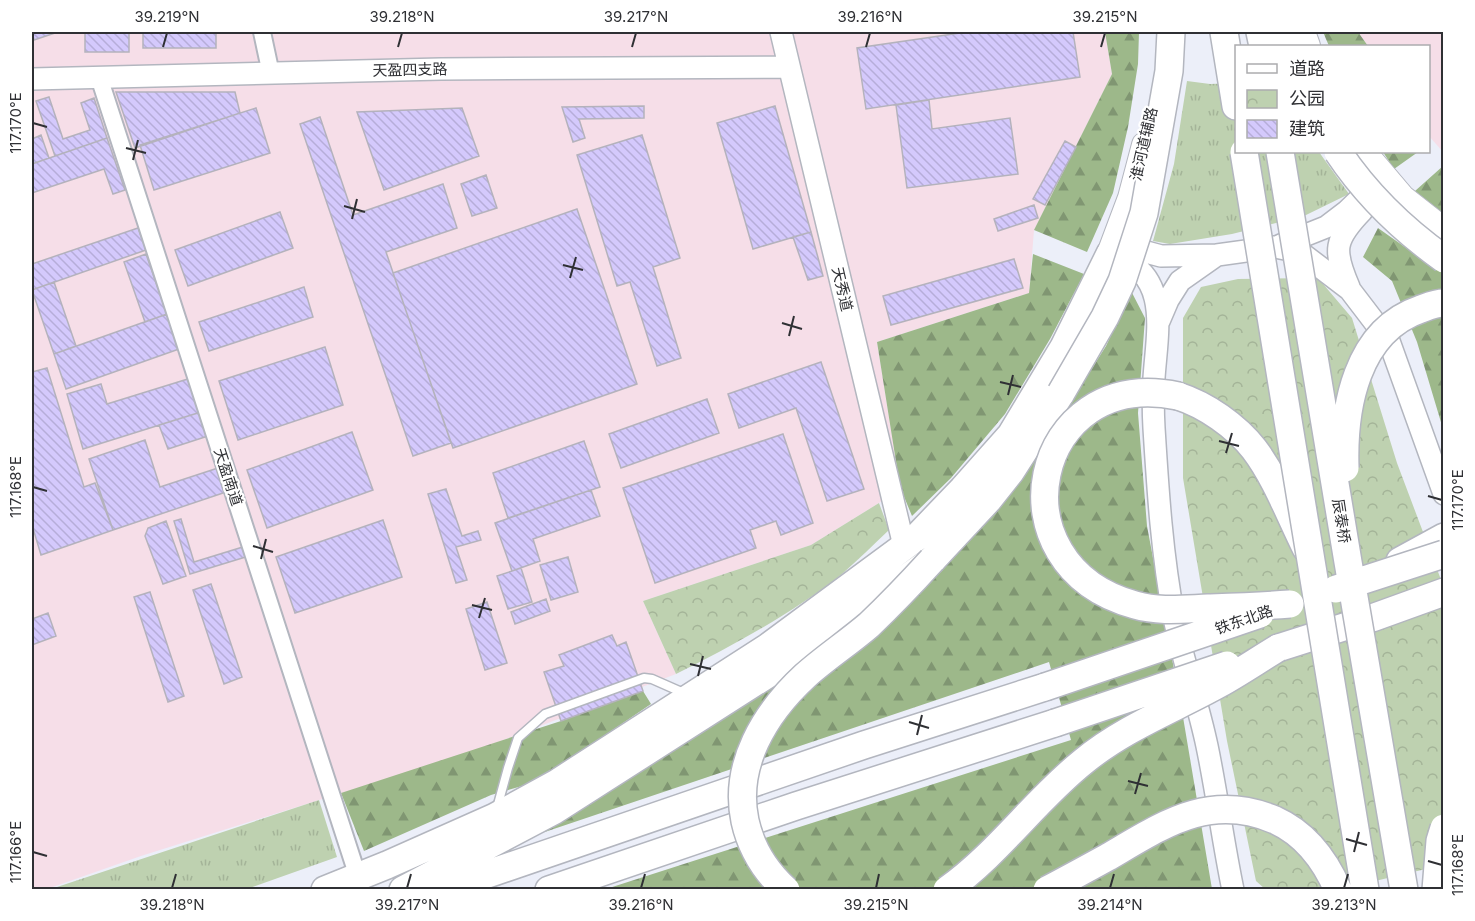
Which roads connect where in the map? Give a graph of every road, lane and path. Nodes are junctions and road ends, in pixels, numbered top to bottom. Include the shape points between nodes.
1 (262, 32) edge
2 (781, 32) edge
3 (1161, 32) edge
4 (1171, 32) edge
5 (1224, 32) edge
6 (789, 67) junction
7 (271, 74) junction
8 (99, 77) junction
9 (32, 78) edge
10 (1235, 100) edge
11 (1244, 153) edge
12 (1280, 153) edge
13 (1339, 153) edge
14 (1364, 153) edge
15 (1386, 180) junction
16 (1443, 231) edge
17 (1275, 247) junction
18 (1112, 248) junction
19 (1217, 255) junction
20 (1443, 259) edge
21 (1350, 290) junction
22 (1443, 303) edge
23 (1159, 321) junction
24 (1443, 494) edge
25 (1443, 537) edge
26 (904, 546) junction
27 (1443, 554) edge
28 (1311, 557) junction
29 (932, 560) junction
30 (1348, 562) junction
31 (1373, 577) junction
32 (1443, 592) edge
33 (1290, 604) junction
34 (1443, 612) edge
35 (1372, 618) junction
36 (1278, 648) junction
37 (692, 696) junction
38 (495, 817) junction
39 (1443, 828) edge
40 (358, 877) junction
41 (1443, 886) edge
42 (325, 890) edge
43 (403, 890) edge
44 (441, 890) edge
45 (549, 890) edge
46 (786, 890) edge
47 (947, 890) edge
48 (1047, 890) edge
49 (1233, 890) edge
50 (1338, 890) edge
51 (1365, 890) edge
52 (1404, 890) edge
53 (1429, 890) edge
54 (1436, 890) edge

1 - 7 street
2 - 6 street, 天秀道
3 - 18 main road, 淮河道辅路 via 1148,134 1131,198
4 - 29 highway, bridge via 1169,71 1144,213 1122,281 1084,356 1011,471
5 - 10 highway
6 - 7 street, 天盈四支路
6 - 26 street, 天秀道
7 - 8 street, 天盈四支路
8 - 9 street, 天盈四支路
8 - 40 street, 天盈南道
11 - 28 highway, bridge
12 - 30 highway, 辰泰桥, bridge
13 - 20 highway, bridge via 1390,215
14 - 15 main road
15 - 16 main road
15 - 17 street via 1326,227
15 - 21 street via 1341,239 1339,264
17 - 19 street
17 - 21 street via 1304,255
18 - 19 street via 1161,256
18 - 23 street via 1145,276 1156,299
18 - 26 highway via 1064,347 1011,435 917,537
19 - 23 street via 1180,281
21 - 24 street via 1389,341
22 - 30 highway, bridge via 1410,313 1385,330 1352,388 1344,444
23 - 49 street via 1153,407 1168,581 1207,746
25 - 31 highway, bridge
26 - 37 highway via 768,647
27 - 31 highway, 铁东北路, bridge
28 - 33 highway, bridge via 1253,449 1225,423 1187,399 1142,392 1113,399 1073,423 1055,448 1044,494 1050,531 1058,552 1095,589 1136,606 1167,610
28 - 51 highway, bridge
29 - 43 highway, bridge via 810,647 553,811
29 - 46 highway, bridge via 898,598 805,676 770,716 753,746 743,774 741,796 749,835 769,872
30 - 52 highway, 辰泰桥, bridge
31 - 33 highway, 铁东北路, bridge
32 - 35 highway
33 - 44 highway, 铁东北路, bridge
34 - 35 highway
35 - 36 highway, bridge
36 - 45 highway, bridge
36 - 47 highway, bridge via 1220,684 1122,734 1083,761 993,852
37 - 38 highway via 557,783
37 - 38 lane via 644,678 545,714 518,738
38 - 40 highway
39 - 54 highway, bridge
40 - 42 highway
41 - 53 street
48 - 50 highway, bridge via 1171,821 1204,811 1230,809 1260,814 1299,835 1317,851

